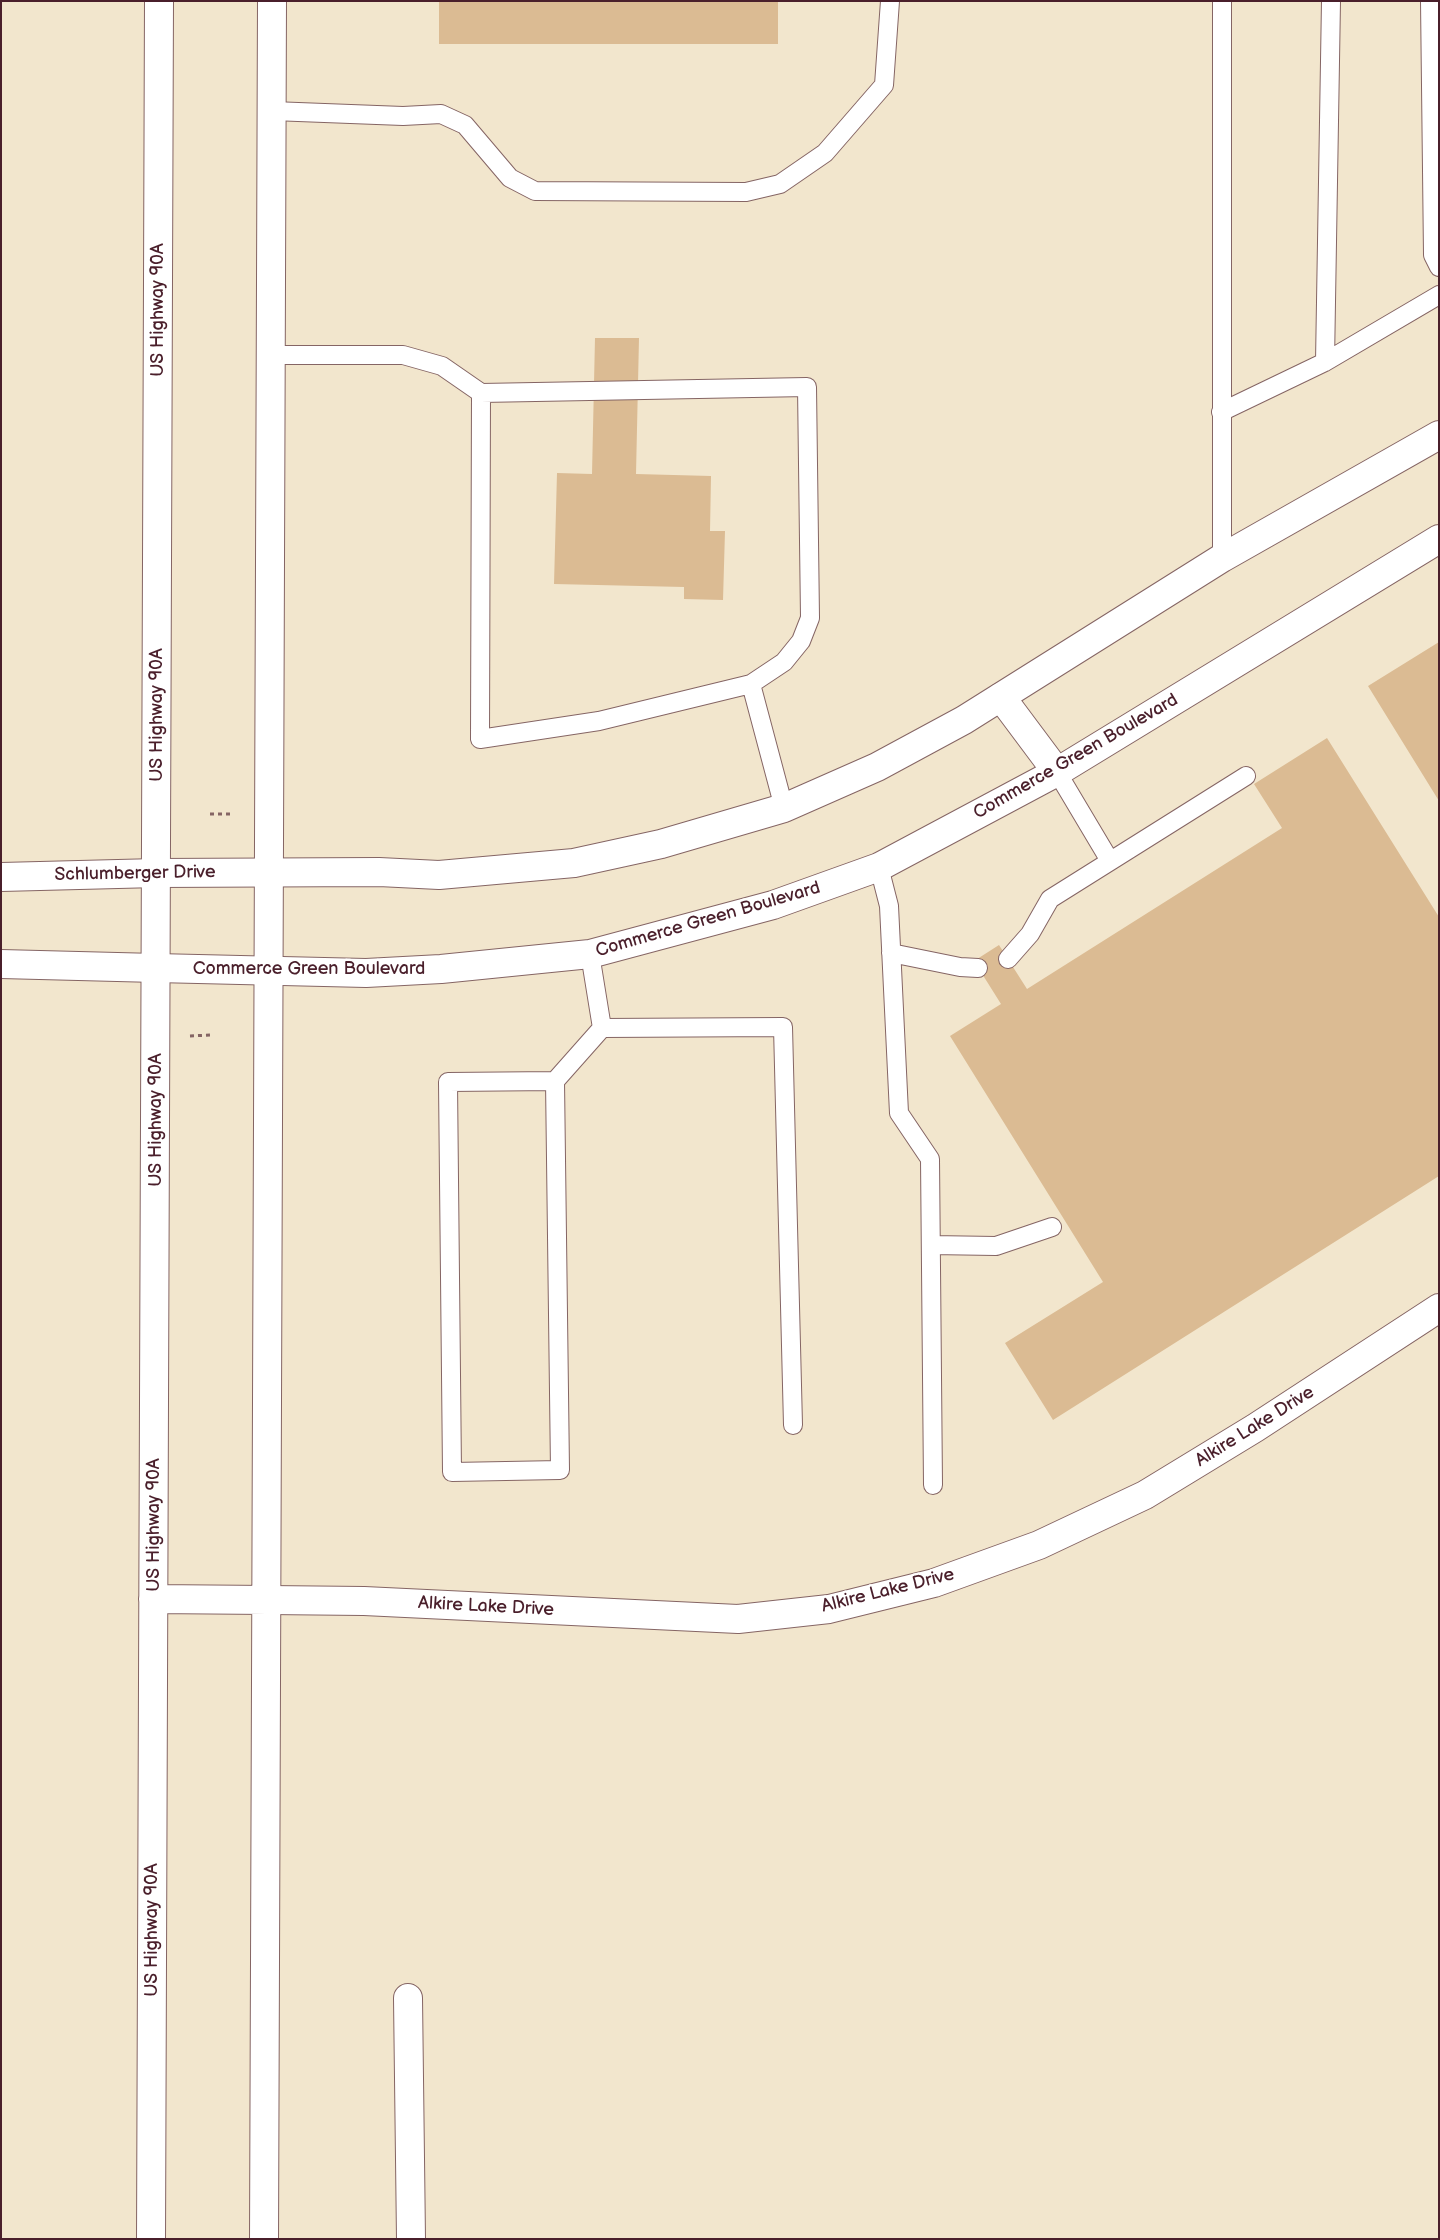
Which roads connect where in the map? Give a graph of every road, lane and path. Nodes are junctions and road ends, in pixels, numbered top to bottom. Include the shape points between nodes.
1 (159, 1) edge
2 (272, 1) edge
3 (890, 1) edge
4 (1222, 1) edge
5 (1331, 1) edge
6 (1430, 1) edge
7 (272, 111) junction
8 (1439, 267) edge
9 (1439, 295) edge
10 (271, 355) junction
11 (1326, 362) junction
12 (482, 393) junction
13 (1221, 412) junction
14 (1439, 435) edge
15 (1439, 539) edge
16 (1222, 558) junction
17 (750, 684) junction
18 (1001, 697) junction
19 (1057, 772) junction
20 (1246, 776) dead end
21 (784, 808) junction
22 (210, 814) dead end
23 (233, 814) dead end
24 (1110, 861) junction
25 (879, 868) junction
26 (157, 873) junction
27 (269, 874) junction
28 (1, 876) edge
29 (891, 953) junction
30 (590, 954) junction
31 (1008, 959) dead end
32 (1, 964) edge
33 (156, 968) junction
34 (978, 968) dead end
35 (269, 970) junction
36 (602, 1028) junction
37 (211, 1035) dead end
38 (190, 1036) dead end
39 (555, 1081) junction
40 (1052, 1227) dead end
41 (931, 1245) junction
42 (1439, 1308) edge
43 (793, 1426) dead end
44 (933, 1485) dead end
45 (153, 1599) junction
46 (268, 1600) junction
47 (408, 1998) dead end
48 (151, 2239) edge
49 (264, 2239) edge
50 (411, 2239) edge

1 - 26 street, US Highway 90A
2 - 7 street
3 - 7 lane via 884,85 825,153 780,184 746,192 536,191 510,178 465,125 441,114 403,116
4 - 13 lane
5 - 11 lane
6 - 8 lane via 1433,255
7 - 10 street
9 - 11 lane
10 - 12 lane via 403,355 442,366
10 - 27 street
11 - 13 lane
12 - 17 lane via 480,739 599,721
12 - 17 lane via 807,387 810,618 802,641 784,662
13 - 16 lane
14 - 16 street
15 - 19 street, Commerce Green Boulevard
16 - 18 street
17 - 21 lane
18 - 19 street
18 - 21 street via 877,767
19 - 24 lane
19 - 25 street, Commerce Green Boulevard
20 - 24 lane
21 - 27 street via 662,844 574,863 439,875 379,872
22 - 23 path
24 - 31 lane via 1050,899 1030,934
25 - 29 lane via 889,906
25 - 30 street, Commerce Green Boulevard via 773,905
26 - 27 street, Schlumberger Drive
26 - 28 street, Schlumberger Drive
26 - 33 street, US Highway 90A
27 - 35 street
29 - 34 lane
29 - 41 lane via 899,1113 930,1159
30 - 35 street, Commerce Green Boulevard via 366,973
30 - 36 lane
32 - 33 street
33 - 35 street, Commerce Green Boulevard
33 - 45 street, US Highway 90A
35 - 46 street
36 - 39 lane
36 - 43 lane via 783,1026
37 - 38 path
39 - 39 lane via 448,1082 452,1472 560,1470
40 - 41 lane via 996,1246
41 - 44 lane
42 - 46 street, Alkire Lake Drive via 1255,1428 1145,1495 1039,1545 934,1583 829,1609 738,1619 373,1601
45 - 46 street, Alkire Lake Drive
45 - 48 street, US Highway 90A
46 - 49 street
47 - 50 street

